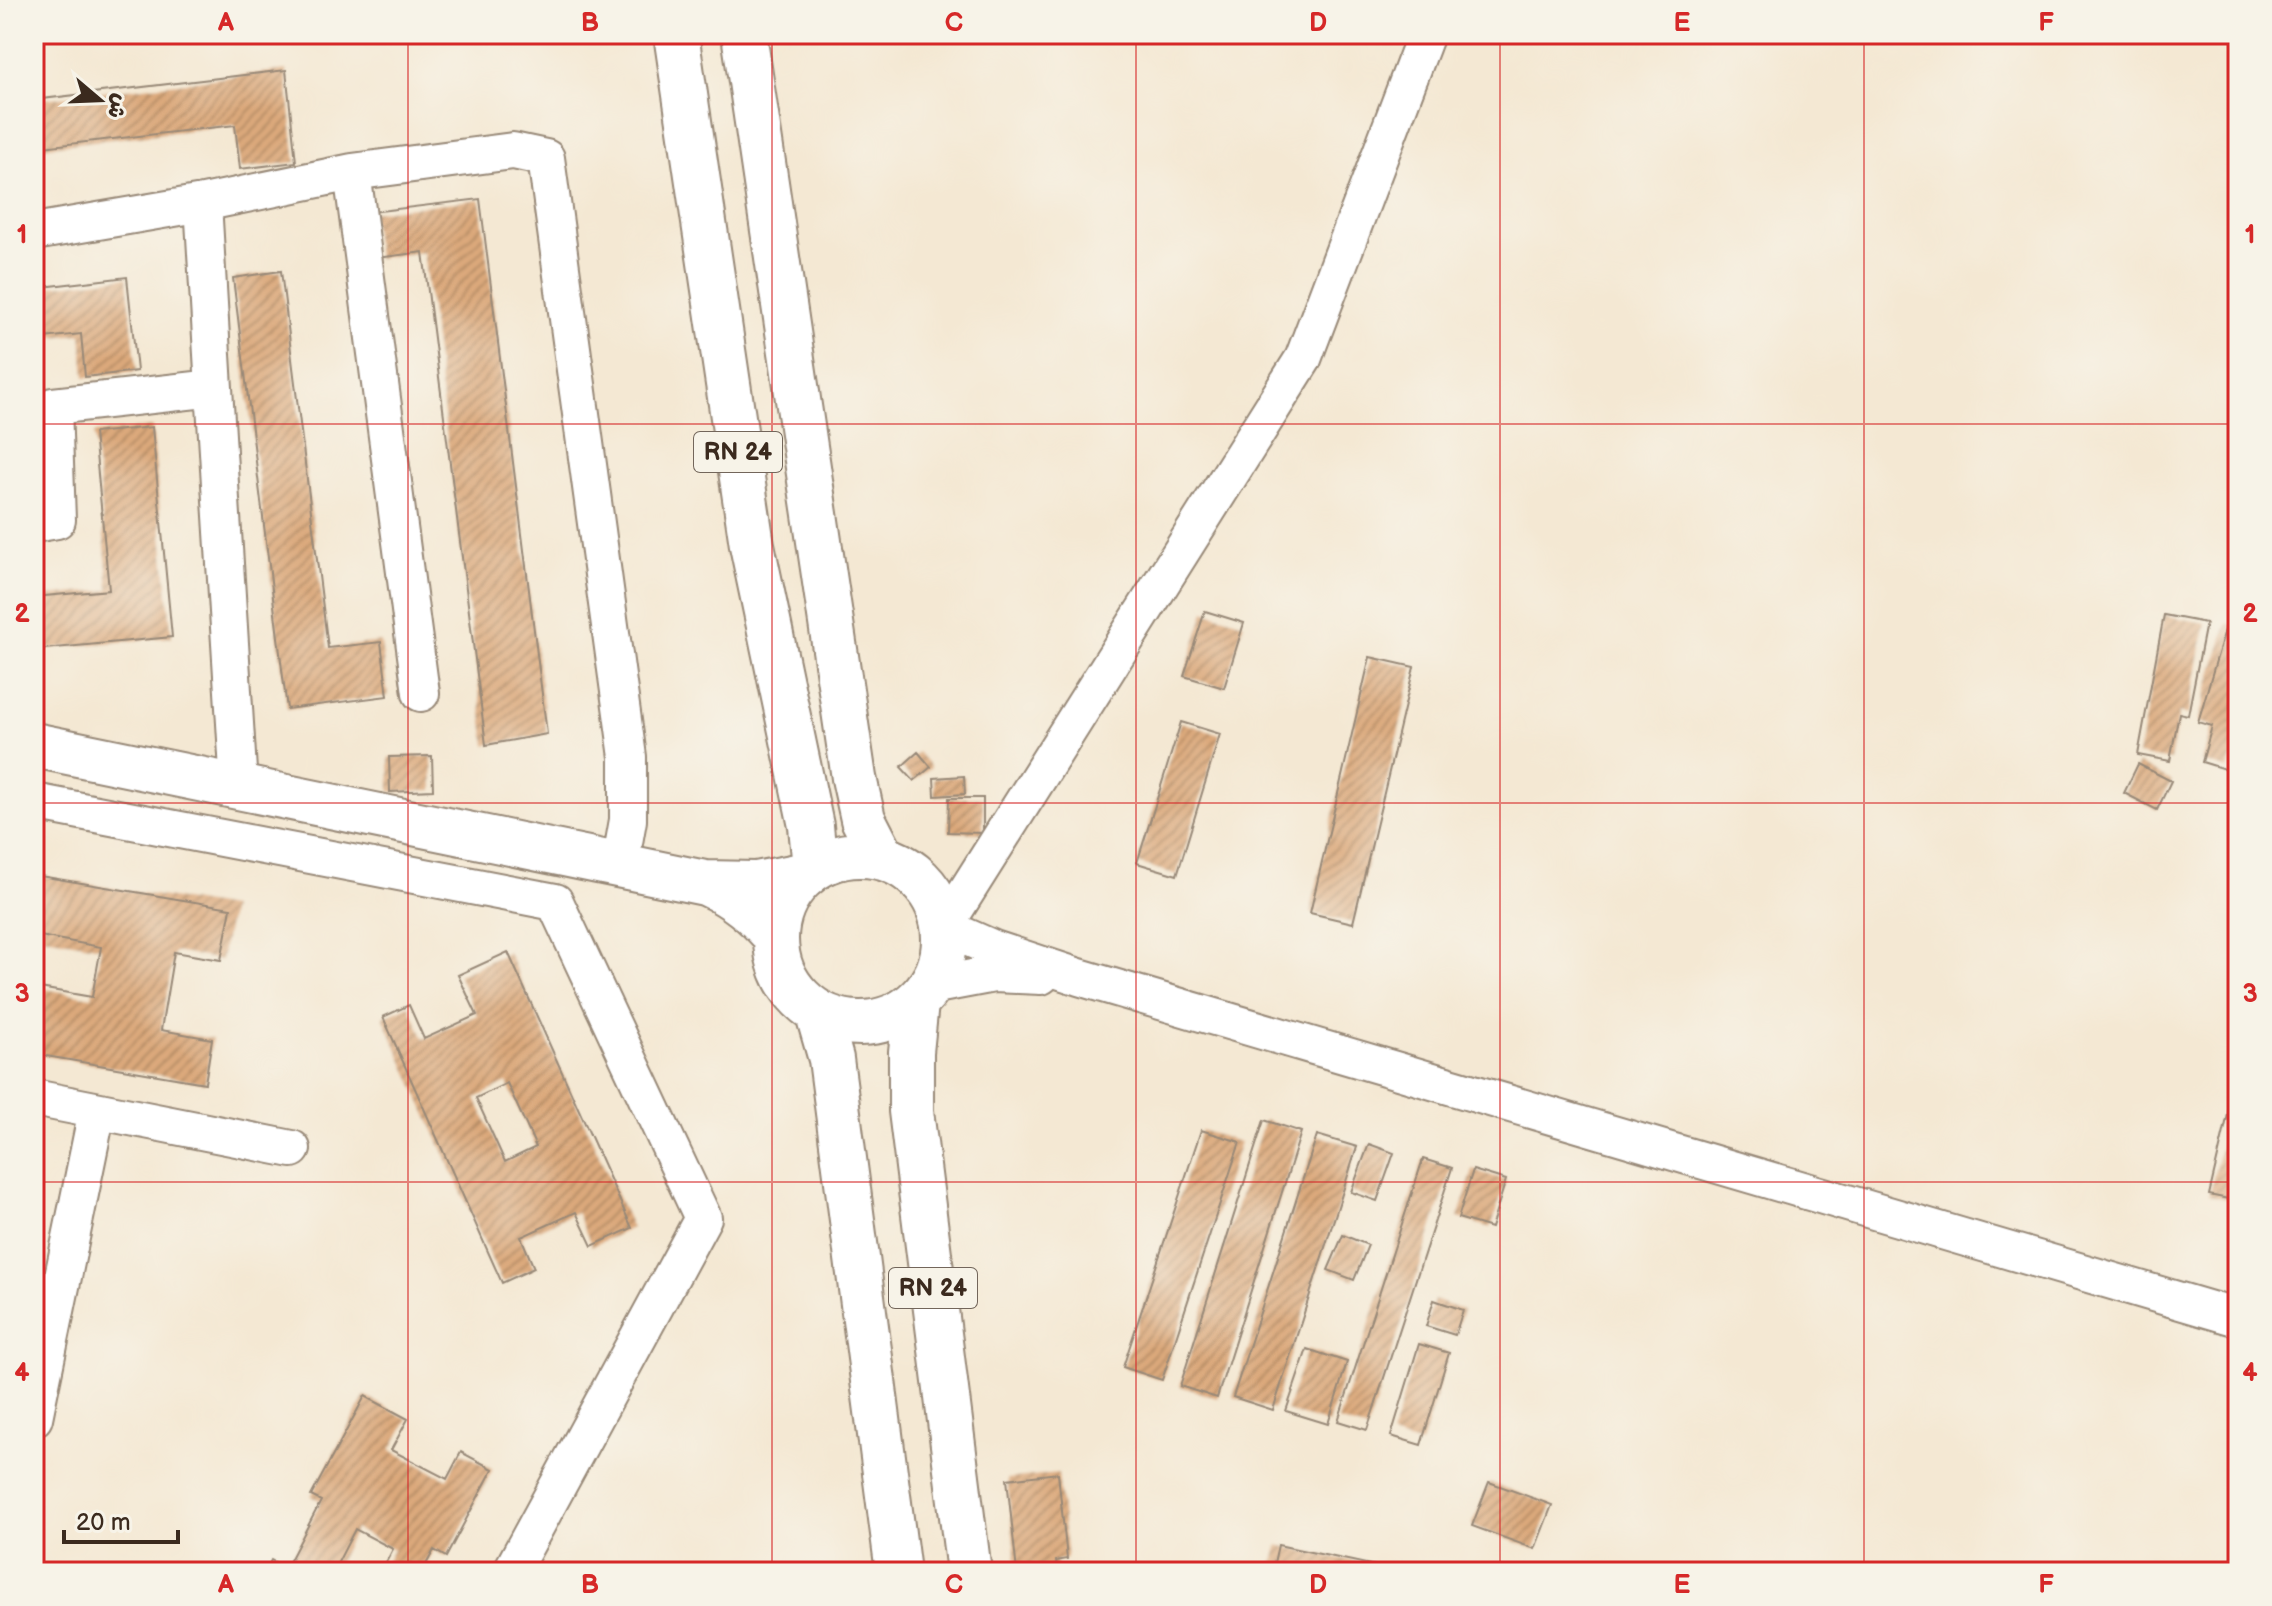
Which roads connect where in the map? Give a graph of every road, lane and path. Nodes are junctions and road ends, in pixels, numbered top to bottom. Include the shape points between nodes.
1 (676, 34) edge
2 (744, 34) edge
3 (1426, 34) edge
4 (352, 172) junction
5 (203, 203) junction
6 (34, 232) edge
7 (214, 388) junction
8 (34, 524) edge
9 (421, 693) dead end
10 (34, 745) edge
11 (239, 787) junction
12 (34, 802) edge
13 (883, 858) junction
14 (620, 865) junction
15 (811, 871) junction
16 (705, 883) junction
17 (944, 927) junction
18 (775, 936) junction
19 (1079, 977) junction
20 (923, 994) junction
21 (818, 1014) junction
22 (34, 1098) edge
23 (97, 1111) junction
24 (292, 1149) dead end
25 (2238, 1318) edge
26 (34, 1418) edge
27 (511, 1572) edge
28 (898, 1572) edge
29 (969, 1572) edge

1 - 15 main road, RN 24 via 752,545 811,826
2 - 13 main road, RN 24 via 854,778 863,819
3 - 17 street via 1303,359
4 - 5 street
4 - 9 street
4 - 14 street via 513,151 546,158 628,757 628,820
5 - 6 street
5 - 7 street
7 - 8 street via 53,406 57,520
7 - 11 street
10 - 11 main road
11 - 14 main road
12 - 27 street via 555,902 703,1218
13 - 15 main road via 836,857
13 - 17 main road via 924,883
14 - 16 main road
15 - 16 main road via 756,884
15 - 18 main road via 784,901
16 - 18 main road via 732,895
17 - 19 street
17 - 20 main road via 939,968
18 - 21 main road via 786,981
19 - 20 street via 994,974
19 - 25 street
20 - 21 main road via 886,1020 869,1024
20 - 29 main road, RN 24 via 911,1052 911,1111
21 - 28 main road, RN 24 via 831,1059
22 - 23 street
23 - 24 street
23 - 26 street

